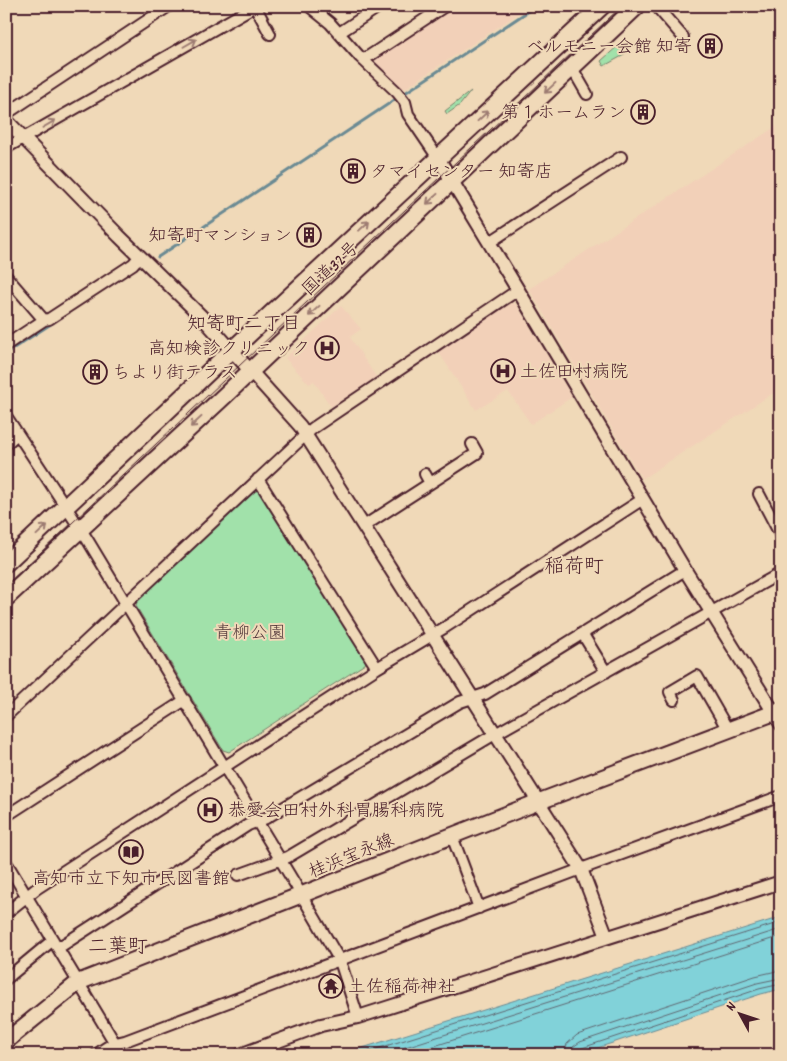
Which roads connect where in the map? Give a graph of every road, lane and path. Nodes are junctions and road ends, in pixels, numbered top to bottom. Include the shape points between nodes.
1 (169, 6) edge
2 (255, 6) edge
3 (309, 6) edge
4 (380, 6) edge
5 (445, 6) edge
6 (602, 6) edge
7 (636, 6) edge
8 (656, 6) edge
9 (339, 33) junction
10 (270, 34) dead end
11 (683, 37) dead end
12 (363, 60) junction
13 (572, 68) junction
14 (586, 94) dead end
15 (6, 114) edge
16 (6, 120) edge
17 (24, 138) junction
18 (6, 148) edge
19 (621, 157) dead end
20 (438, 158) junction
21 (452, 180) junction
22 (490, 242) junction
23 (140, 256) junction
24 (6, 276) edge
25 (518, 290) junction
26 (44, 320) junction
27 (6, 345) edge
28 (232, 350) junction
29 (250, 371) junction
30 (6, 416) edge
31 (17, 434) junction
32 (306, 434) junction
33 (6, 444) edge
34 (472, 444) dead end
35 (258, 479) junction
36 (759, 494) dead end
37 (643, 499) junction
38 (66, 507) junction
39 (364, 526) junction
40 (80, 528) junction
41 (781, 536) edge
42 (6, 563) edge
43 (685, 570) junction
44 (781, 573) edge
45 (6, 598) edge
46 (125, 602) junction
47 (711, 612) junction
48 (582, 633) junction
49 (432, 634) junction
50 (377, 668) junction
51 (606, 672) junction
52 (473, 699) junction
53 (185, 700) junction
54 (674, 700) dead end
55 (779, 715) edge
56 (6, 716) edge
57 (728, 730) junction
58 (495, 734) junction
59 (225, 767) junction
60 (781, 796) edge
61 (538, 802) junction
62 (6, 816) edge
63 (257, 821) junction
64 (452, 836) junction
65 (280, 860) junction
66 (6, 862) edge
67 (581, 869) junction
68 (238, 875) dead end
69 (781, 882) edge
70 (301, 895) junction
71 (27, 896) junction
72 (479, 908) junction
73 (6, 913) edge
74 (607, 937) junction
75 (55, 944) junction
76 (340, 961) junction
77 (6, 980) edge
78 (79, 982) junction
79 (358, 1017) junction
80 (6, 1040) edge
81 (116, 1042) junction
82 (96, 1055) edge
83 (122, 1055) edge
84 (240, 1055) edge

1 - 15 street
2 - 10 street
17 -> 2 street
3 - 9 street
4 - 9 street
5 - 12 street
20 -> 6 highway, 国道32号
7 - 13 highway, 国道32号
8 - 11 street
9 - 12 street
12 - 20 street via 400,95
13 - 14 street
13 -> 21 highway, 国道32号
16 - 17 street
17 - 18 street
17 - 23 street
19 - 22 street
20 - 21 street
28 -> 20 highway, 国道32号
21 - 22 street
21 -> 29 highway, 国道32号
22 - 25 street
23 - 26 street via 133,264
23 - 28 street
24 - 26 street
25 - 32 street
25 - 37 street
26 - 27 street
28 - 29 street
28 - 38 highway, 国道32号
29 - 32 street
29 -> 40 highway, 国道32号
30 - 31 street
31 - 33 street
31 - 38 street
32 - 35 street
32 - 39 street
34 - 39 street via 477,453 428,478
35 - 46 street
35 - 50 street
36 - 41 street
37 - 43 street
37 - 49 street
38 - 40 street
42 -> 38 highway, 国道32号
39 - 49 street
40 - 45 highway, 国道32号
40 - 46 street
43 - 47 street
43 - 48 street
44 - 47 street
46 - 53 street
46 - 56 street
47 - 51 street
47 - 55 street
48 - 51 street
48 - 52 street
49 - 50 street
49 - 52 street
50 - 59 street
51 - 58 street
52 - 58 street
52 - 63 street via 460,702
53 - 59 street
53 - 62 street
54 - 57 street via 670,692 697,676
55 - 57 main road, 桂浜宝永線
57 - 61 main road, 桂浜宝永線
58 - 61 street
58 - 65 street
59 - 63 street
59 - 71 street
60 - 67 street
61 - 64 main road, 桂浜宝永線
61 - 67 street
63 - 65 street
63 - 75 street
64 - 70 main road, 桂浜宝永線
64 - 72 street
65 - 68 street
65 - 70 street
66 - 71 street
67 - 72 street
67 - 74 street
69 - 74 street
70 - 76 street
70 - 78 main road, 桂浜宝永線
71 - 73 street
71 - 75 street
72 - 76 street
74 - 79 street
75 - 77 street
75 - 78 street
76 - 79 street
76 - 81 street
78 - 80 main road, 桂浜宝永線
78 - 81 street
79 - 84 street via 321,1025
81 - 82 street
81 - 83 street

